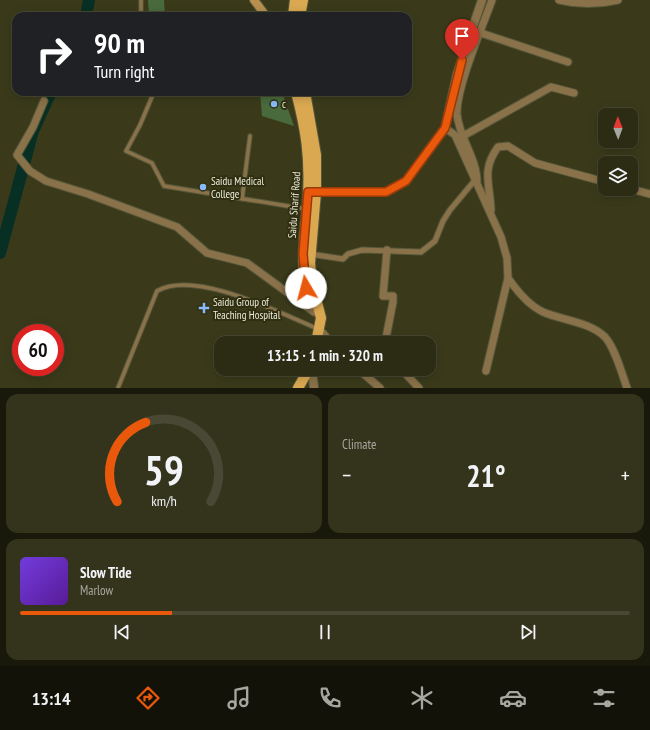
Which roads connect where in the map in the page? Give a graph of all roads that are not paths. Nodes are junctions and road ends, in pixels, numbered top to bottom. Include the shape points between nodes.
1 (141, 0) edge
2 (254, 0) edge
3 (295, 0) edge
4 (303, 0) edge
5 (482, 0) edge
6 (492, 0) edge
7 (559, 0) edge
8 (618, 0) edge
9 (141, 12) edge
10 (263, 12) edge
11 (294, 12) edge
12 (301, 12) edge
13 (481, 33) junction
14 (568, 62) dead end
15 (574, 93) dead end
16 (152, 96) edge
17 (297, 96) edge
18 (305, 96) edge
19 (44, 101) dead end
20 (307, 123) junction
21 (445, 128) junction
22 (250, 136) dead end
23 (463, 136) junction
24 (598, 180) edge
25 (476, 182) junction
26 (638, 191) edge
27 (312, 192) junction
28 (650, 194) edge
29 (242, 199) junction
30 (307, 209) junction
31 (491, 214) junction
32 (387, 250) junction
33 (310, 254) junction
34 (508, 278) junction
35 (314, 312) junction
36 (319, 329) junction
37 (318, 336) edge
38 (326, 336) edge
39 (386, 336) edge
40 (486, 371) dead end
41 (306, 376) edge
42 (312, 376) edge
43 (366, 376) edge
44 (408, 376) edge
45 (118, 388) edge
46 (298, 388) edge
47 (314, 388) edge
48 (380, 388) edge
49 (419, 388) edge
50 (627, 388) edge

1 - 9 lane
2 - 10 main road
3 - 11 main road
4 - 12 main road
5 - 21 street via 457,74
6 - 13 street
7 - 8 street via 584,5
13 - 14 street
13 - 23 street via 459,95 457,114
15 - 23 street via 551,87
16 - 29 lane via 126,151 152,163 164,186
17 - 20 main road
18 - 20 main road
19 - 35 street via 16,155 30,171 46,181 177,227 207,253 247,263
20 - 27 main road via 316,155
21 - 25 street via 455,135
21 - 27 street via 406,181 386,192
22 - 29 lane
23 - 25 street via 477,170
24 - 31 street via 535,163 508,146 498,147 489,159
25 - 31 street
25 - 32 street via 450,210 435,241 421,252
26 - 28 street
27 - 30 main road, Saidu Sharif Road
27 - 33 main road
29 - 30 lane
30 - 35 main road, Saidu Sharif Road via 303,254 306,288
31 - 34 street via 507,258
32 - 33 street via 362,250 343,258
32 - 39 street via 383,296 393,296 393,302
33 - 36 main road via 312,283 321,318
34 - 40 street
34 - 50 street via 519,294 541,311 591,328 606,338
35 - 36 main road, Saidu Sharif Road
36 - 37 main road, Saidu Sharif Road
36 - 38 street
36 - 45 lane via 239,296 200,286 165,287 157,291
41 - 46 main road
42 - 47 street
43 - 48 street
44 - 49 street

